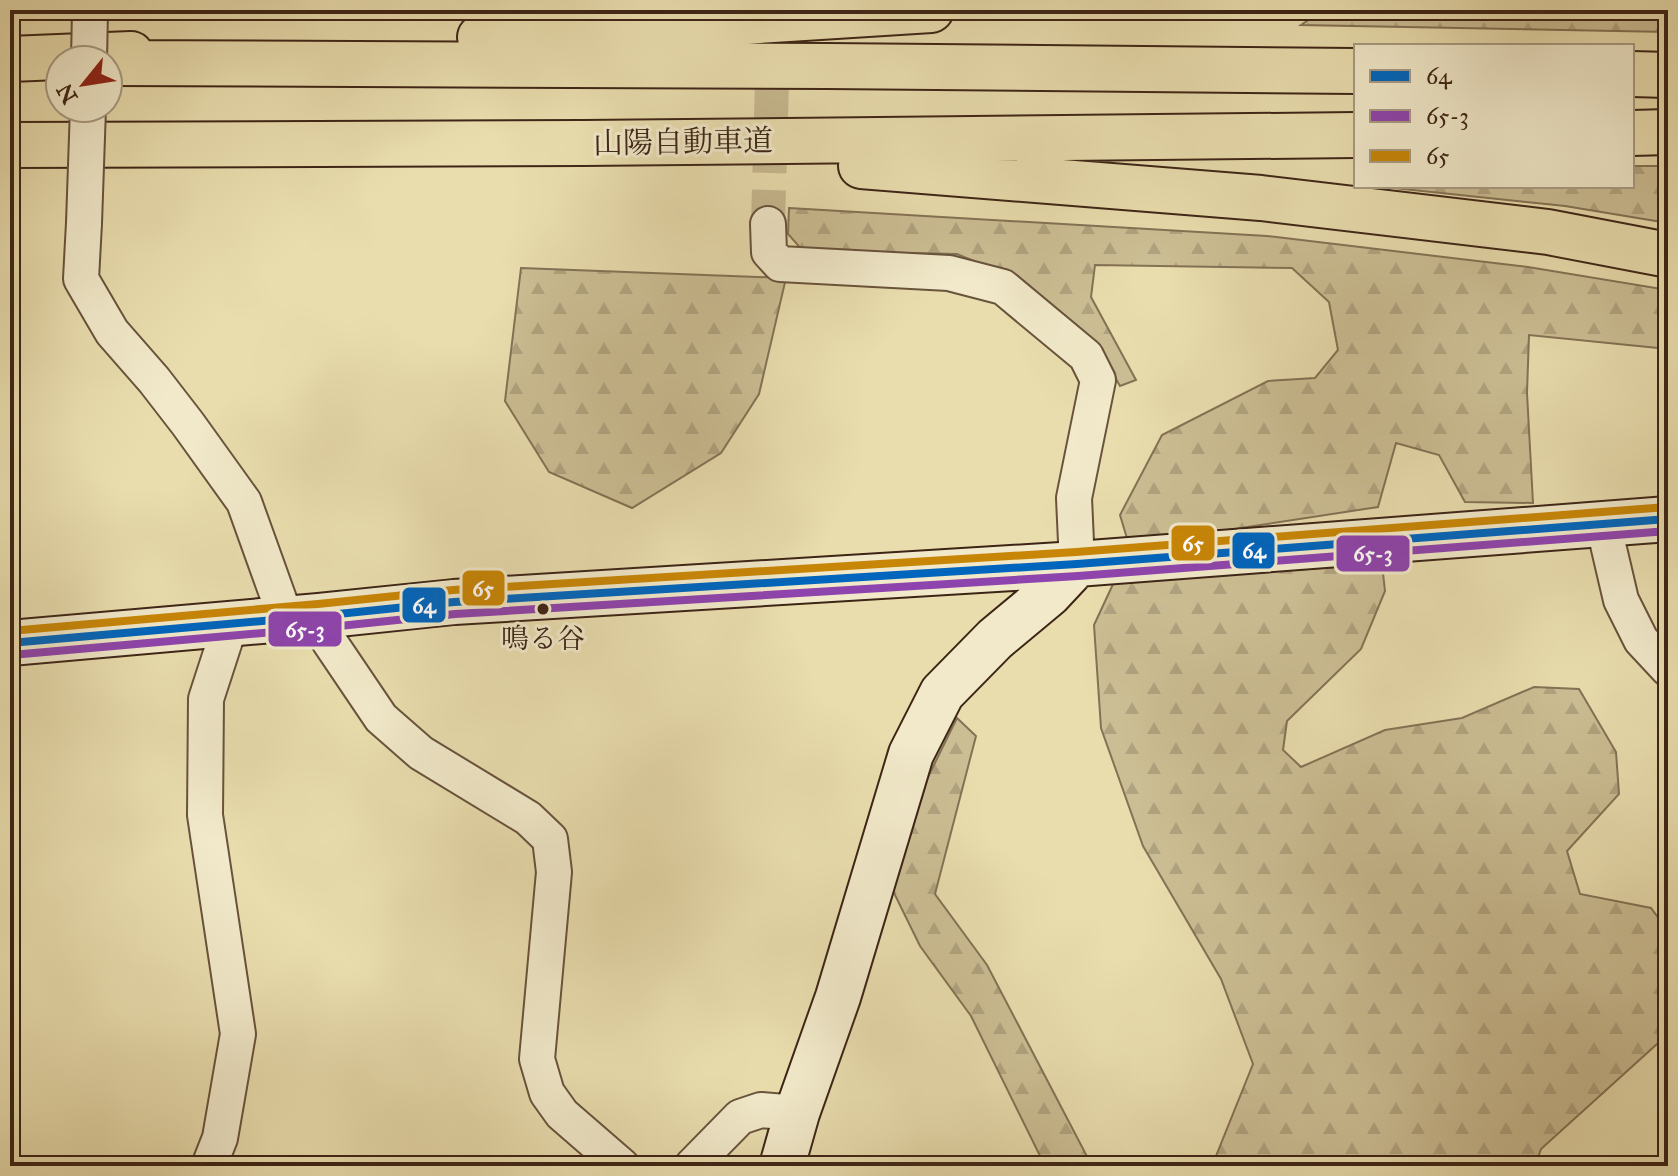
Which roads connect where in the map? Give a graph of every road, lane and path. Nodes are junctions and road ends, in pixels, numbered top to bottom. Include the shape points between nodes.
1 (90, 10) edge
2 (931, 10) edge
3 (89, 44) edge
4 (10, 61) edge
5 (44, 62) edge
6 (124, 63) edge
7 (1354, 71) edge
8 (1634, 74) edge
9 (1668, 75) edge
10 (87, 124) edge
11 (1668, 132) edge
12 (1634, 133) edge
13 (1354, 135) edge
14 (583, 143) junction
15 (10, 145) edge
16 (768, 224) tunnel mouth
17 (1668, 255) edge
18 (1668, 519) edge
19 (1603, 523) junction
20 (1077, 564) junction
21 (302, 617) junction
22 (231, 622) junction
23 (10, 643) edge
24 (1668, 669) edge
25 (797, 1113) junction
26 (209, 1166) edge
27 (622, 1166) edge
28 (692, 1166) edge
29 (782, 1166) edge

1 - 3 street, bridge
2 - 4 highway
4 - 5 highway
6 - 7 highway
8 - 9 highway
10 - 21 street, bridge via 81,279 112,332 180,413 244,502
11 - 12 highway
13 - 14 highway, 山陽自動車道
14 - 15 highway, 山陽自動車道
14 - 17 highway via 1261,198 1548,232
16 - 20 street via 769,252 780,264 949,273 1003,287 1086,356 1098,380 1074,498
18 - 19 street
19 - 20 street
19 - 24 street via 1621,600 1641,640
20 - 21 street via 454,602
20 - 25 street via 942,693 911,754
21 - 22 street
21 - 27 street via 329,641 381,718 421,753 528,818 550,839 554,872 537,1059 547,1093 562,1114
22 - 23 street
22 - 26 street via 206,699 205,815 238,1034 220,1138
25 - 28 street via 761,1110 740,1117
25 - 29 street

